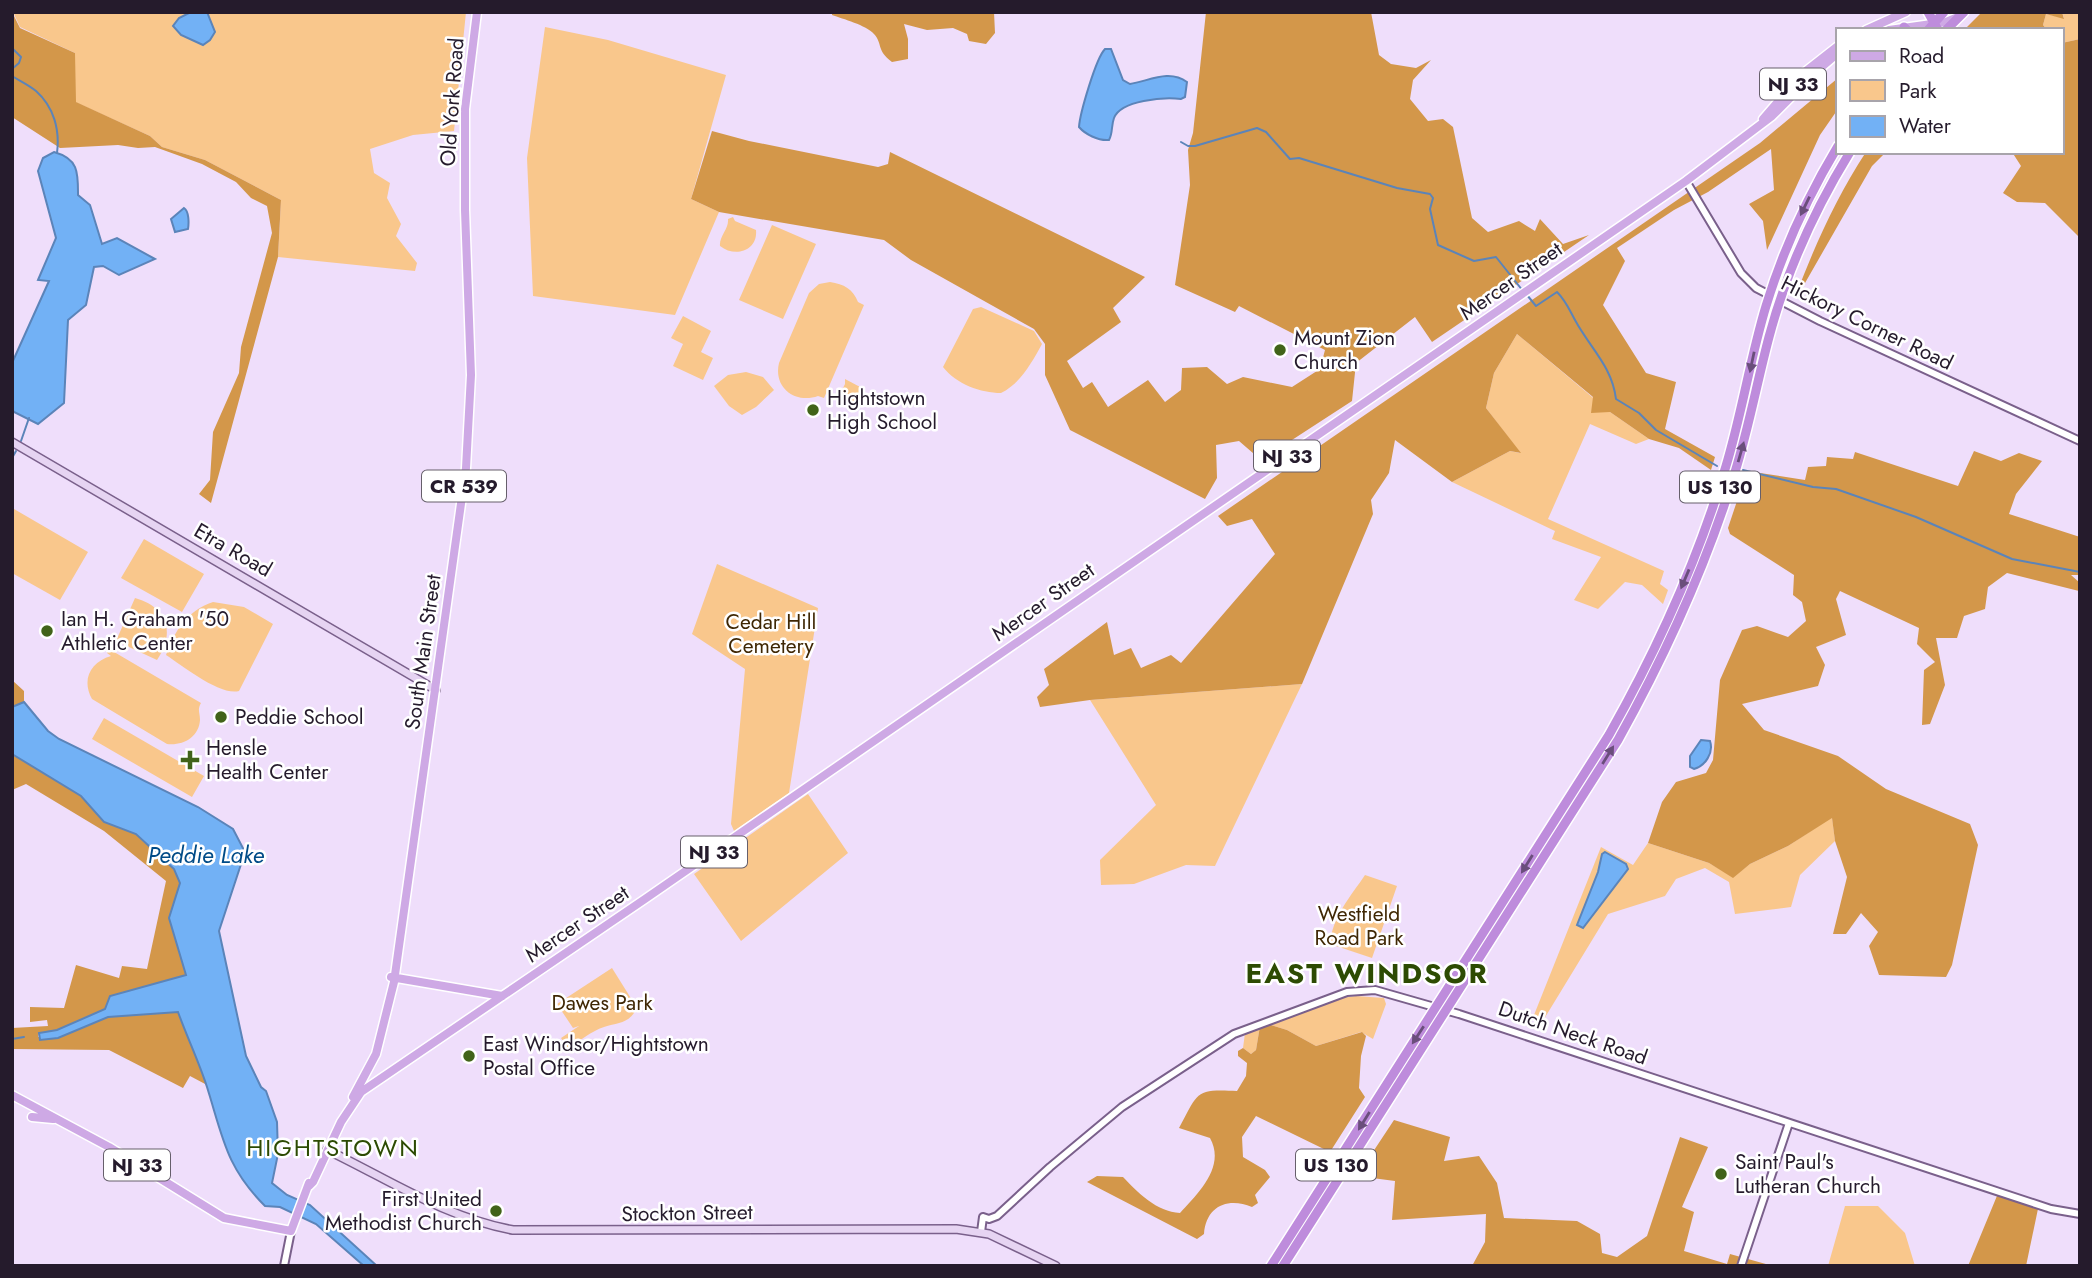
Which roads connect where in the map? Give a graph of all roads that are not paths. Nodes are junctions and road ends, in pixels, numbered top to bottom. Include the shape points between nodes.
1 (477, 12) edge
2 (1906, 12) edge
3 (1928, 12) edge
4 (1944, 12) edge
5 (1962, 13) edge
6 (1933, 27) edge
7 (1870, 28) edge
8 (1905, 28) edge
9 (1948, 28) edge
10 (1836, 48) edge
11 (1836, 55) edge
12 (1755, 129) junction
13 (1836, 150) edge
14 (1849, 154) edge
15 (1686, 181) junction
16 (465, 194) joint
17 (1769, 296) junction
18 (1781, 301) junction
19 (12, 442) edge
20 (2080, 442) edge
21 (436, 690) junction
22 (392, 977) junction
23 (502, 996) junction
24 (1436, 1007) junction
25 (1446, 1010) junction
26 (12, 1095) edge
27 (352, 1104) junction
28 (32, 1117) dead end
29 (60, 1120) junction
30 (1789, 1124) junction
31 (327, 1150) junction
32 (1327, 1178) junction
33 (1331, 1192) junction
34 (2080, 1214) edge
35 (296, 1216) junction
36 (997, 1216) junction
37 (1297, 1226) junction
38 (281, 1230) junction
39 (291, 1231) junction
40 (981, 1232) junction
41 (1300, 1240) junction
42 (284, 1266) edge
43 (1056, 1266) edge
44 (1271, 1266) edge
45 (1283, 1266) edge
46 (1741, 1266) edge

1 - 16 main road, Old York Road / CR 539 via 466,90
2 - 7 main road
3 - 6 highway
4 - 6 highway
5 - 6 main road
5 - 9 highway
6 - 8 main road
10 - 12 main road, Mercer Street / NJ 33 via 1801,75
11 - 12 main road, Mercer Street / NJ 33
12 - 15 main road, Mercer Street / NJ 33
13 -> 17 highway, US 130 via 1798,222
14 - 18 highway, US 130 via 1812,223
15 - 17 street, Hickory Corner Road via 1741,273
15 - 23 main road, Mercer Street / NJ 33
16 - 21 main road, South Main Street / CR 539 via 469,437
17 - 18 street, Hickory Corner Road
17 -> 24 highway, US 130 via 1721,482 1657,642 1609,735
18 - 20 street, Hickory Corner Road
25 -> 18 highway, US 130 via 1618,740 1681,616 1734,477
19 - 21 main road, Etra Road
21 - 22 main road, South Main Street / CR 539
22 - 23 main road
22 - 27 main road, South Main Street / CR 539 via 379,1043
23 - 27 main road, Mercer Street / NJ 33 via 361,1092
24 - 25 street, Dutch Neck Road
24 -> 32 highway, US 130
24 - 36 street, Dutch Neck Road via 1375,990 1355,990 1247,1028 1122,1107
25 - 30 street, Dutch Neck Road
25 - 33 highway, US 130
26 - 29 main road, NJ 33
27 - 31 main road, NJ 33
28 - 29 main road
29 - 38 main road, NJ 33 via 224,1218
30 - 34 street, Dutch Neck Road via 2051,1209
30 - 46 street
31 - 35 main road, NJ 33
31 - 40 main road, Stockton Street via 439,1206 513,1230 936,1228
32 - 33 highway
32 - 37 highway, US 130
33 - 41 highway, US 130
35 - 38 main road
35 - 39 main road, NJ 33
36 - 40 street, Dutch Neck Road
36 - 40 street via 983,1217
37 - 41 highway
37 - 44 highway, US 130
38 - 39 main road, NJ 33
39 - 42 street
40 - 43 main road, Stockton Street
41 - 45 highway, US 130

